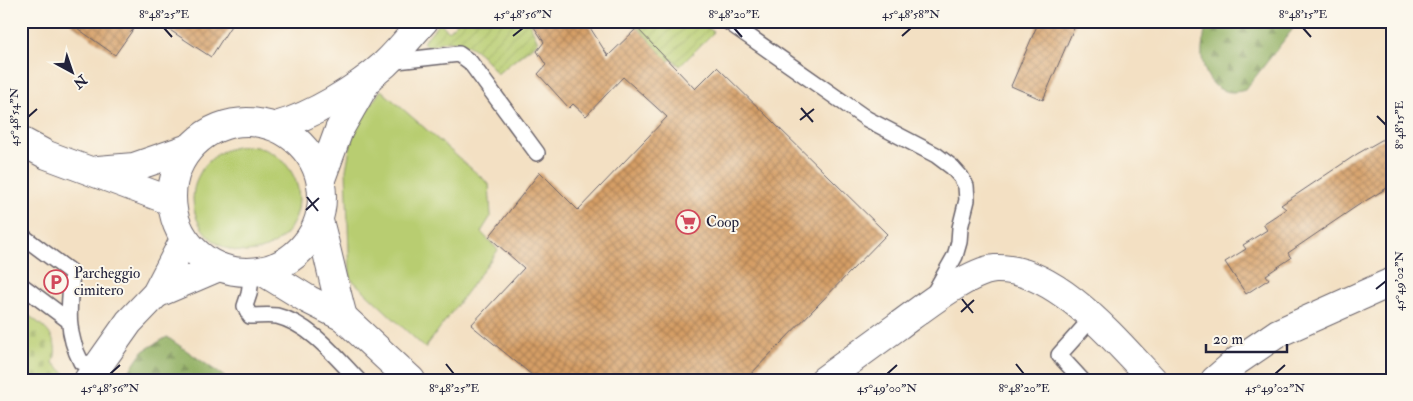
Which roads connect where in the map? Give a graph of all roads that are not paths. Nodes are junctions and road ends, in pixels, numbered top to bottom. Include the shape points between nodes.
1 (424, 21) edge
2 (727, 21) edge
3 (378, 70) junction
4 (276, 126) junction
5 (21, 141) edge
6 (189, 148) junction
7 (537, 153) dead end
8 (90, 171) junction
9 (321, 178) junction
10 (172, 201) junction
11 (319, 221) junction
12 (21, 235) edge
13 (184, 240) junction
14 (219, 267) junction
15 (257, 272) junction
16 (1392, 282) edge
17 (21, 285) edge
18 (156, 294) junction
19 (929, 303) junction
20 (343, 317) junction
21 (1093, 317) junction
22 (68, 320) junction
23 (95, 370) edge
24 (358, 380) edge
25 (411, 380) edge
26 (824, 380) edge
27 (1082, 380) edge
28 (1153, 380) edge
29 (1214, 380) edge

1 - 3 street
2 - 19 lane via 859,114 936,155 961,177 966,186 967,200 958,249
3 - 4 street via 315,111
3 - 7 lane via 459,54 470,62
3 - 9 street via 339,130
4 - 6 street via 245,120 214,128
4 - 9 street via 306,147
5 - 8 street
6 - 8 street via 134,167
6 - 10 street via 175,172
8 - 10 street
9 - 11 street via 323,200
10 - 13 street via 175,221
11 - 15 street via 300,250 286,261
11 - 20 street
12 - 22 lane via 72,273
13 - 14 street via 198,255
13 - 18 street
14 - 15 street
14 - 18 street
15 - 20 street
15 - 24 lane via 244,306 250,316 275,316 298,324
16 - 29 street via 1278,333
17 - 22 lane
18 - 23 street via 129,322
19 - 21 street via 966,279 994,269 1016,271 1037,279 1061,292
19 - 26 street
20 - 25 street
21 - 27 lane via 1059,354
21 - 28 street
22 - 23 lane via 74,348 81,362 90,364

